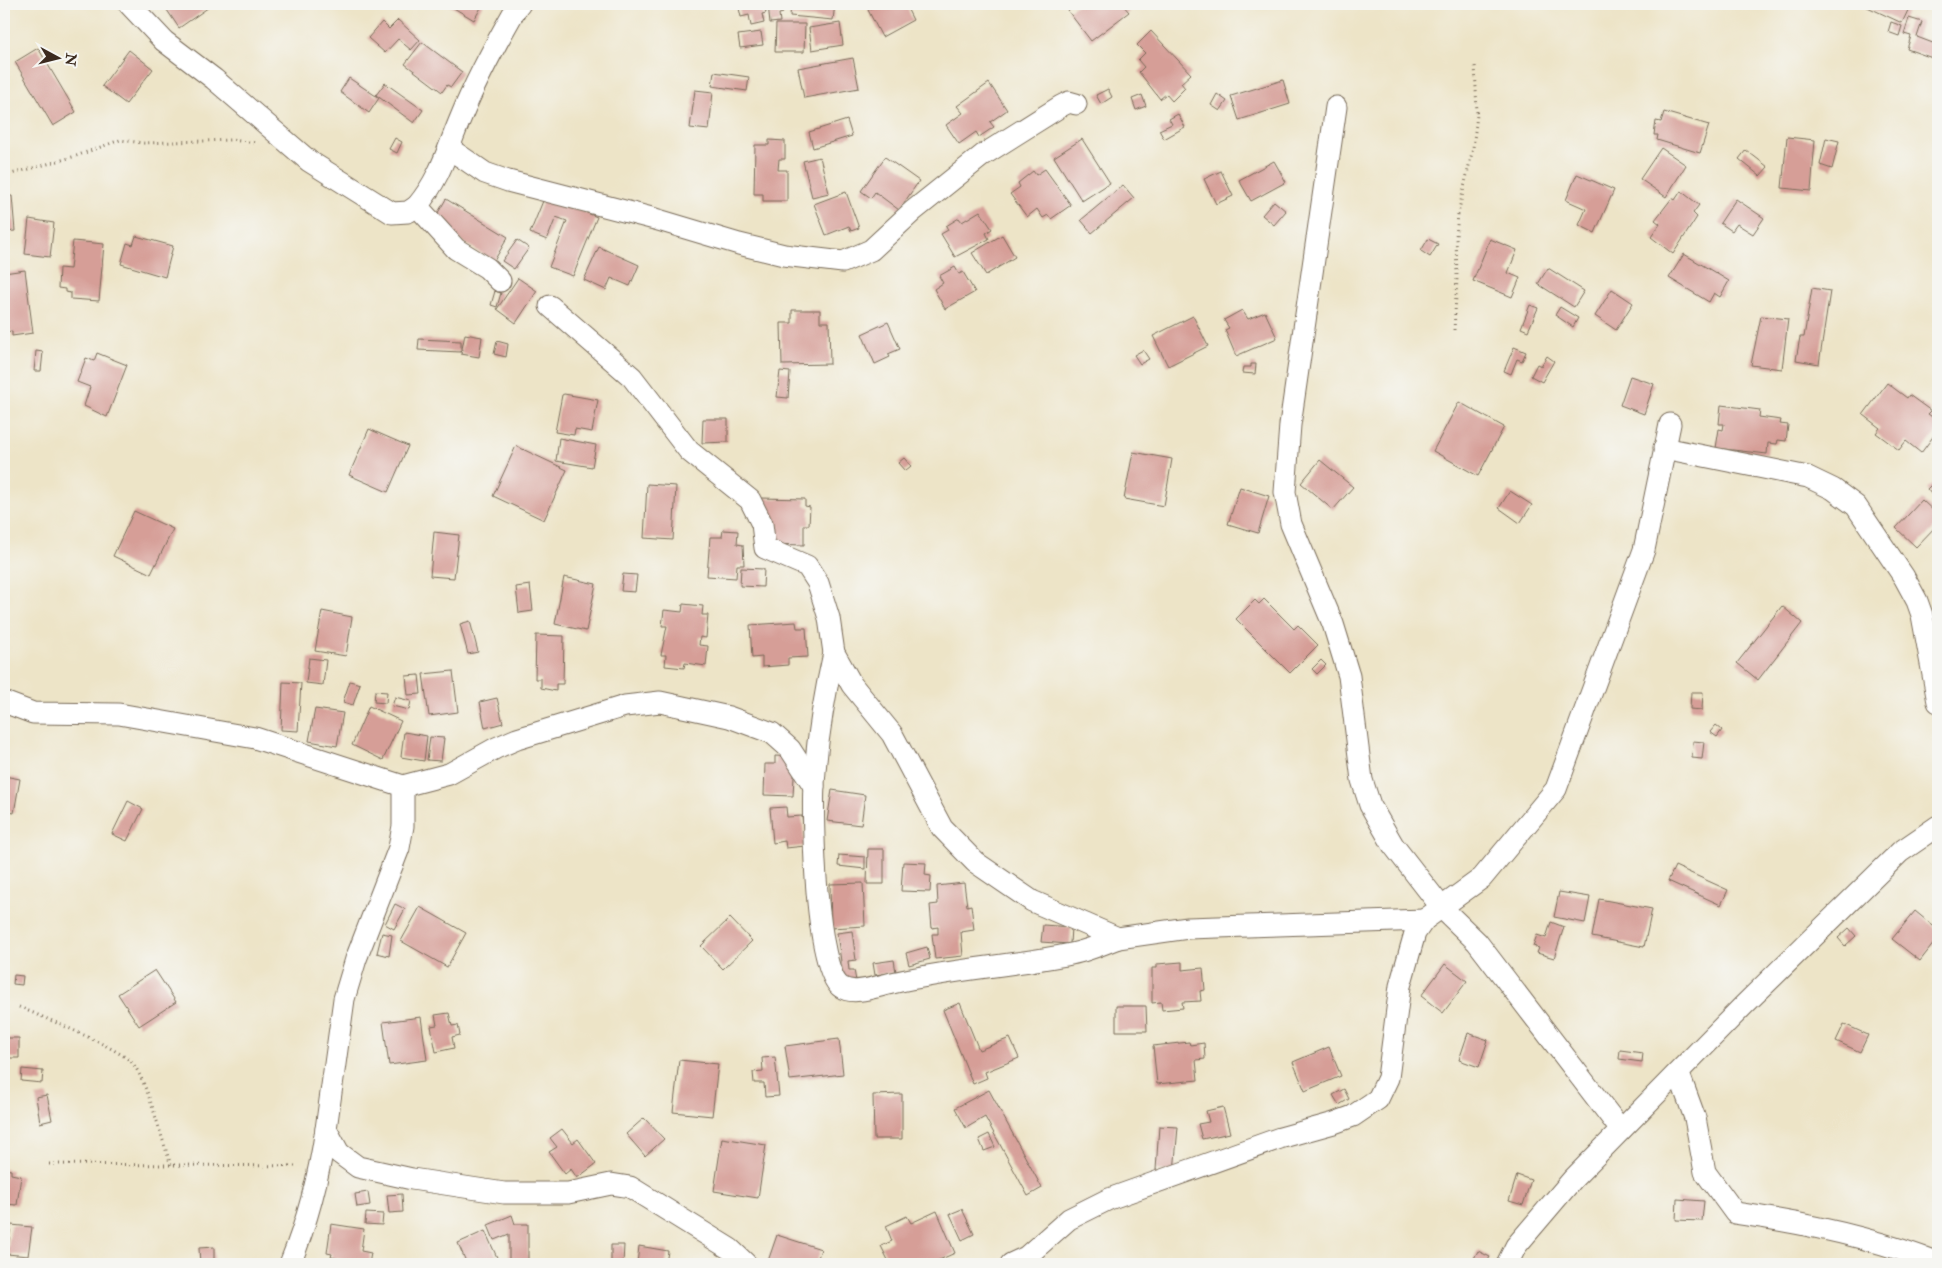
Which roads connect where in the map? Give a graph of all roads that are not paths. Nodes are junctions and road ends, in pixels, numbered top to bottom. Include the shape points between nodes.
1 (129, 4) edge
2 (520, 4) edge
3 (1076, 104) dead end
4 (1336, 107) dead end
5 (450, 149) junction
6 (417, 206) junction
7 (500, 281) dead end
8 (550, 306) dead end
9 (1670, 424) dead end
10 (1664, 448) junction
11 (834, 653) junction
12 (4, 702) edge
13 (1938, 702) edge
14 (403, 786) junction
15 (814, 786) junction
16 (1938, 826) edge
17 (1442, 908) junction
18 (1424, 920) junction
19 (1118, 938) junction
20 (1679, 1074) junction
21 (326, 1129) junction
22 (1621, 1130) junction
23 (1938, 1263) edge
24 (290, 1264) edge
25 (746, 1264) edge
26 (1011, 1264) edge
27 (1507, 1264) edge

1 - 6 street via 170,47 214,79 309,161 392,213 408,212
2 - 5 street via 481,73 459,120
3 - 5 street via 1069,102 1061,106 983,155 913,211 871,250 843,262 810,260 740,244 508,181 485,173
4 - 17 street via 1290,424 1285,492 1291,524 1333,624 1349,676 1362,780 1370,806 1393,845
5 - 6 street via 444,165
6 - 7 street via 456,250 487,268
8 - 11 street via 632,377 689,451 750,500 762,524 766,548 807,566 818,583 829,618
9 - 10 street
10 - 13 street via 1808,477 1833,489 1856,506 1904,577 1922,615
10 - 17 street via 1644,550 1556,789 1482,878
11 - 15 street via 822,711
11 - 19 street via 852,685 892,734 942,828 975,862 1032,900
12 - 14 street via 33,713 119,714 255,738
14 - 15 street via 450,774 518,739 625,706 660,702 729,717 772,733 790,749
14 - 21 street via 403,826 399,848 359,950 344,999
15 - 19 street via 816,871 824,950 831,976 840,987 852,992 898,981 1073,954
16 - 20 street via 1900,852 1744,1005
17 - 18 street
17 - 22 street via 1477,942
18 - 19 street via 1188,928
18 - 26 street via 1415,933 1400,986 1388,1078 1378,1099 1353,1116 1280,1138 1110,1199 1069,1219 1026,1257
20 - 22 street
20 - 23 street via 1695,1118 1705,1172 1735,1213 1795,1222 1880,1242
21 - 24 street via 320,1167
21 - 25 street via 339,1153 358,1167 412,1179 468,1189 536,1195 568,1193 611,1184 630,1187 730,1249
22 - 27 street via 1560,1194 1516,1246

